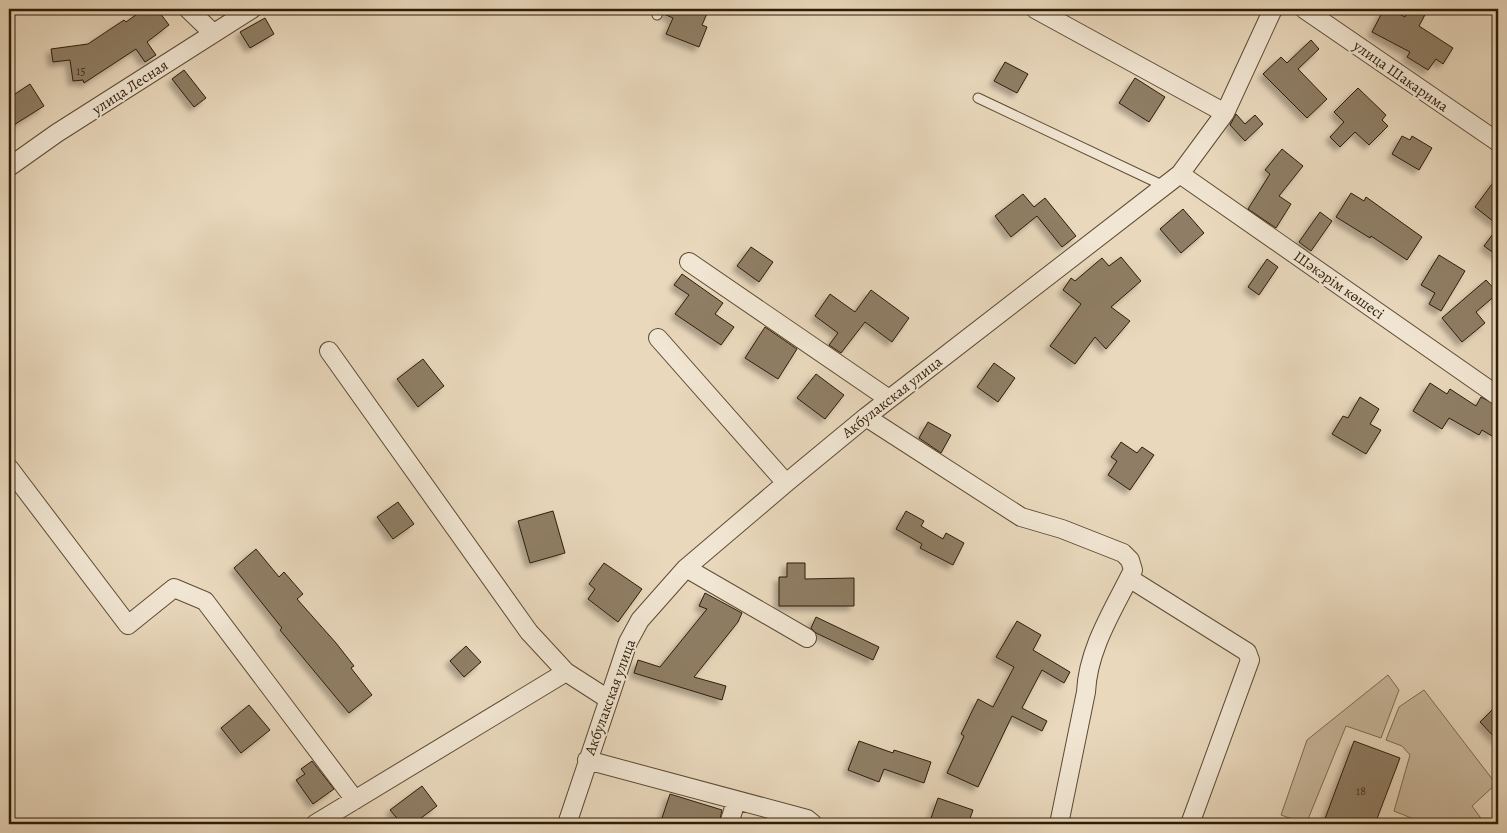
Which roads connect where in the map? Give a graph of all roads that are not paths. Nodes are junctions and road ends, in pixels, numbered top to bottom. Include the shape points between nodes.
1 (188, 9) edge
2 (252, 9) edge
3 (1035, 9) edge
4 (1273, 9) edge
5 (1304, 9) edge
6 (213, 34) junction
7 (978, 98) dead end
8 (1225, 113) junction
9 (1498, 142) edge
10 (9, 168) edge
11 (1180, 174) junction
12 (1164, 186) junction
13 (689, 262) dead end
14 (658, 338) dead end
15 (329, 351) dead end
16 (1498, 396) edge
17 (889, 399) junction
18 (866, 417) junction
19 (9, 468) edge
20 (786, 483) junction
21 (686, 568) junction
22 (1129, 578) junction
23 (807, 638) dead end
24 (566, 672) junction
25 (608, 699) junction
26 (587, 760) junction
27 (355, 800) junction
28 (736, 801) junction
29 (315, 824) edge
30 (567, 824) edge
31 (729, 824) edge
32 (813, 824) edge
33 (1059, 824) edge
34 (1190, 824) edge

1 - 6 street
2 - 6 street, улица Лесная
3 - 8 street
4 - 8 street, Акбулакская улица
5 - 9 street, улица Шакарима
6 - 10 street, улица Лесная
7 - 12 lane
8 - 11 street, Акбулакская улица
11 - 12 street, Акбулакская улица
11 - 16 street, Шәкәрім көшесі
12 - 17 street, Акбулакская улица
13 - 17 street
14 - 20 street
15 - 24 street via 529,632
17 - 18 street, Акбулакская улица
18 - 20 street, Акбулакская улица
18 - 22 street via 1021,517 1062,528 1123,553 1133,570
19 - 27 street via 128,625 174,588 205,601
20 - 21 street, Акбулакская улица
21 - 23 street
21 - 25 street, Акбулакская улица via 640,620 628,642
22 - 33 street via 1094,650 1086,676 1086,692
22 - 34 street via 1247,652 1250,660
24 - 25 street
24 - 27 street
25 - 26 street, Акбулакская улица
26 - 28 street
26 - 30 street, Акбулакская улица
27 - 29 street
28 - 31 street
28 - 32 street via 807,819

